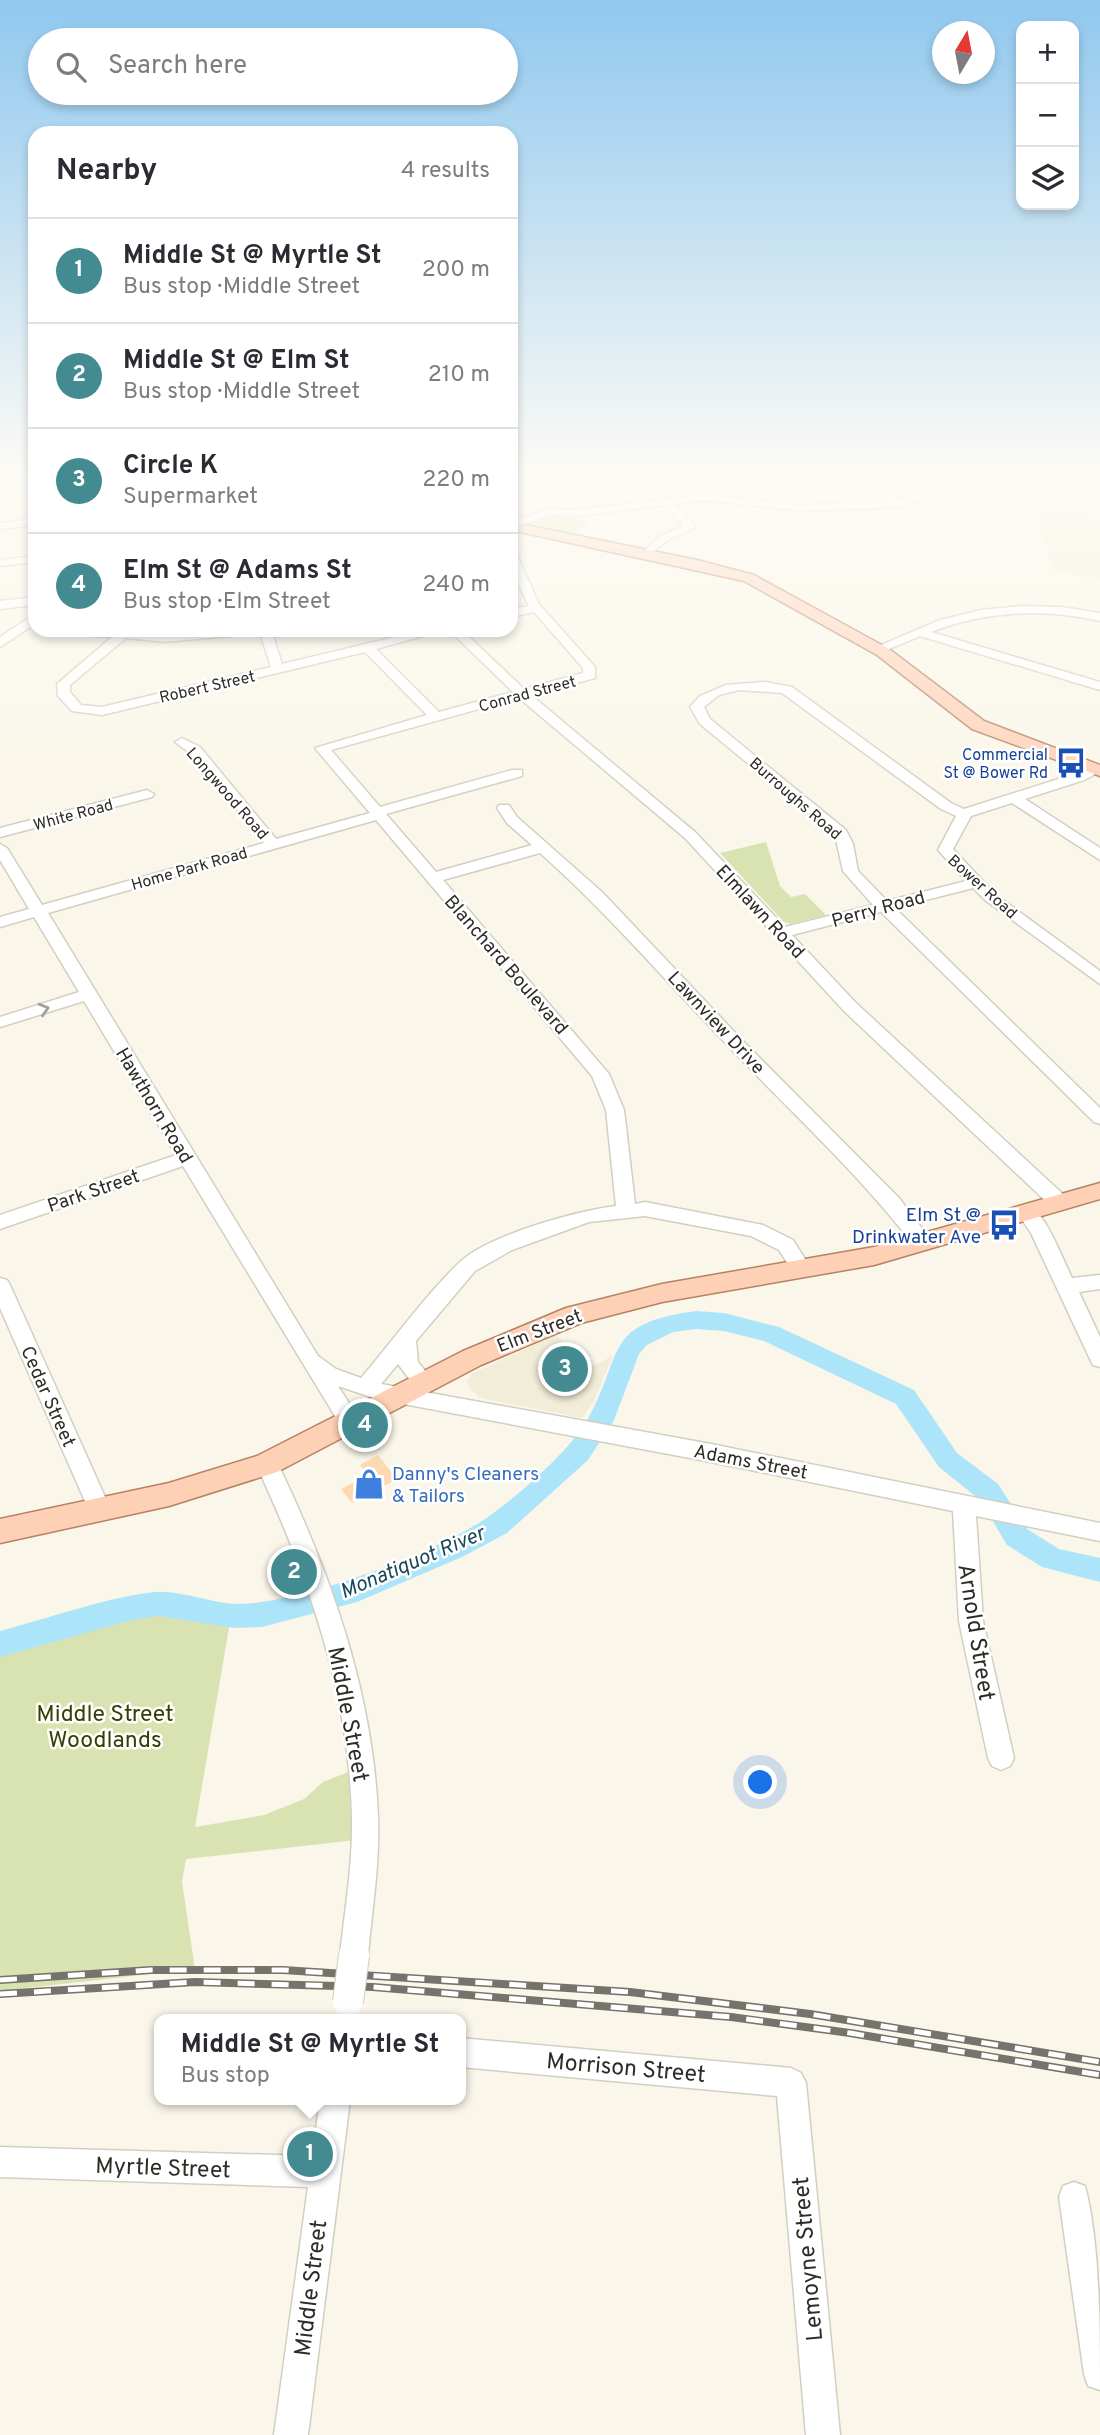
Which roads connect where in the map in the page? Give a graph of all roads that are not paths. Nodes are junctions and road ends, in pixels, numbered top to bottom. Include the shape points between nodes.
1 (528, 591) edge
2 (772, 591) edge
3 (28, 602) edge
4 (0, 605) edge
5 (536, 608) junction
6 (518, 611) edge
7 (1100, 617) edge
8 (28, 625) edge
9 (919, 632) junction
10 (120, 637) edge
11 (155, 637) edge
12 (181, 637) edge
13 (267, 637) edge
14 (411, 637) edge
15 (462, 637) edge
16 (0, 643) edge
17 (368, 648) junction
18 (878, 649) junction
19 (280, 668) junction
20 (1100, 686) edge
21 (521, 694) junction
22 (436, 717) junction
23 (182, 742) dead end
24 (322, 748) joint
25 (1097, 770) edge
26 (517, 773) dead end
27 (147, 794) dead end
28 (1014, 798) junction
29 (504, 808) dead end
30 (377, 813) junction
31 (962, 814) junction
32 (0, 833) edge
33 (273, 845) junction
34 (543, 847) junction
35 (0, 848) edge
36 (1100, 855) edge
37 (433, 878) junction
38 (975, 883) junction
39 (884, 906) junction
40 (38, 911) junction
41 (0, 922) edge
42 (782, 933) junction
43 (1100, 979) edge
44 (88, 995) junction
45 (0, 1022) edge
46 (1100, 1118) edge
47 (187, 1158) junction
48 (1100, 1191) edge
49 (1058, 1201) junction
50 (626, 1209) junction
51 (1026, 1211) junction
52 (0, 1222) edge
53 (923, 1243) junction
54 (802, 1270) junction
55 (1100, 1282) edge
56 (0, 1285) edge
57 (1066, 1286) junction
58 (9, 1331) edge
59 (406, 1341) junction
60 (1100, 1359) edge
61 (311, 1362) junction
62 (365, 1388) junction
63 (412, 1389) junction
64 (349, 1420) junction
65 (267, 1464) junction
66 (974, 1507) junction
67 (99, 1508) junction
68 (0, 1531) edge
69 (1100, 1532) edge
70 (1001, 1758) dead end
71 (347, 2011) edge
72 (466, 2053) edge
73 (791, 2083) joint
74 (334, 2105) edge
75 (1, 2168) edge
76 (325, 2172) junction
77 (1074, 2197) dead end
78 (1100, 2374) edge
79 (291, 2435) edge
80 (823, 2435) edge

1 - 5 street, Conrad Street
2 - 18 main road
3 - 4 street
5 - 6 street
5 - 21 street, Conrad Street via 591,672
7 - 9 street via 1059,611 993,613
8 - 16 street
9 - 18 street
9 - 20 street
10 - 19 street, Robert Street via 64,684 63,693 76,708 102,711
11 - 12 street
13 - 19 street
14 - 17 street, Robert Street
15 - 21 street, Elmlawn Road
17 - 19 street, Robert Street
17 - 22 street
18 - 25 main road via 978,725
21 - 22 street, Conrad Street
21 - 42 street, Elmlawn Road via 680,826
22 - 24 street, Conrad Street
23 - 33 street, Longwood Road via 195,750
24 - 30 street, Blanchard Boulevard
25 - 28 street
26 - 30 street, Home Park Road
27 - 32 street, White Road
28 - 31 street
28 - 36 street
29 - 34 street, Lawnview Drive
30 - 33 street, Home Park Road
30 - 37 street, Blanchard Boulevard
31 - 38 street, Bower Road via 944,850
31 - 39 street, Burroughs Road via 787,690 751,685 699,703 697,712 705,721 841,833 849,870
33 - 40 street, Home Park Road
34 - 37 street
34 - 53 street, Lawnview Drive via 633,932 892,1203
35 - 40 street, Hawthorn Road
37 - 50 street, Blanchard Boulevard via 604,1081 615,1110
38 - 39 street, Perry Road
38 - 43 street, Bower Road
39 - 42 street, Perry Road
39 - 46 street, Burroughs Road
40 - 41 street, Home Park Road
40 - 44 street, Hawthorn Road
42 - 49 street, Elmlawn Road via 903,1060
45 -> 44 street
44 - 47 street, Hawthorn Road
47 - 52 street, Park Street
47 - 61 street, Hawthorn Road
48 - 49 main road, Elm Street
49 - 51 main road, Elm Street
50 - 54 street via 667,1212 764,1233 786,1245
50 - 59 street via 566,1222 481,1257 456,1277
51 - 53 main road, Elm Street
51 - 57 street
53 - 54 main road, Elm Street
54 - 63 main road, Elm Street via 662,1293 588,1311 512,1340
55 - 57 street
56 - 58 street, Cedar Street
57 - 60 street
58 - 67 street, Cedar Street
59 - 62 street
59 - 63 street
61 - 62 street, Hawthorn Road
61 - 64 street, Hawthorn Road
62 - 63 street, Hawthorn Road
63 - 64 main road, Elm Street
63 - 66 street, Adams Street via 580,1430
64 - 65 main road, Elm Street
65 - 67 main road, Elm Street
65 - 71 street, Middle Street, bridge via 321,1590 351,1700 363,1778 365,1841
66 - 69 street, Adams Street
66 - 70 street, Arnold Street via 971,1620
67 - 68 main road, Elm Street
72 - 73 street, Morrison Street
73 - 80 street, Lemoyne Street
74 - 76 street, Middle Street
75 - 76 street, Myrtle Street
76 - 79 street, Middle Street
77 - 78 street

